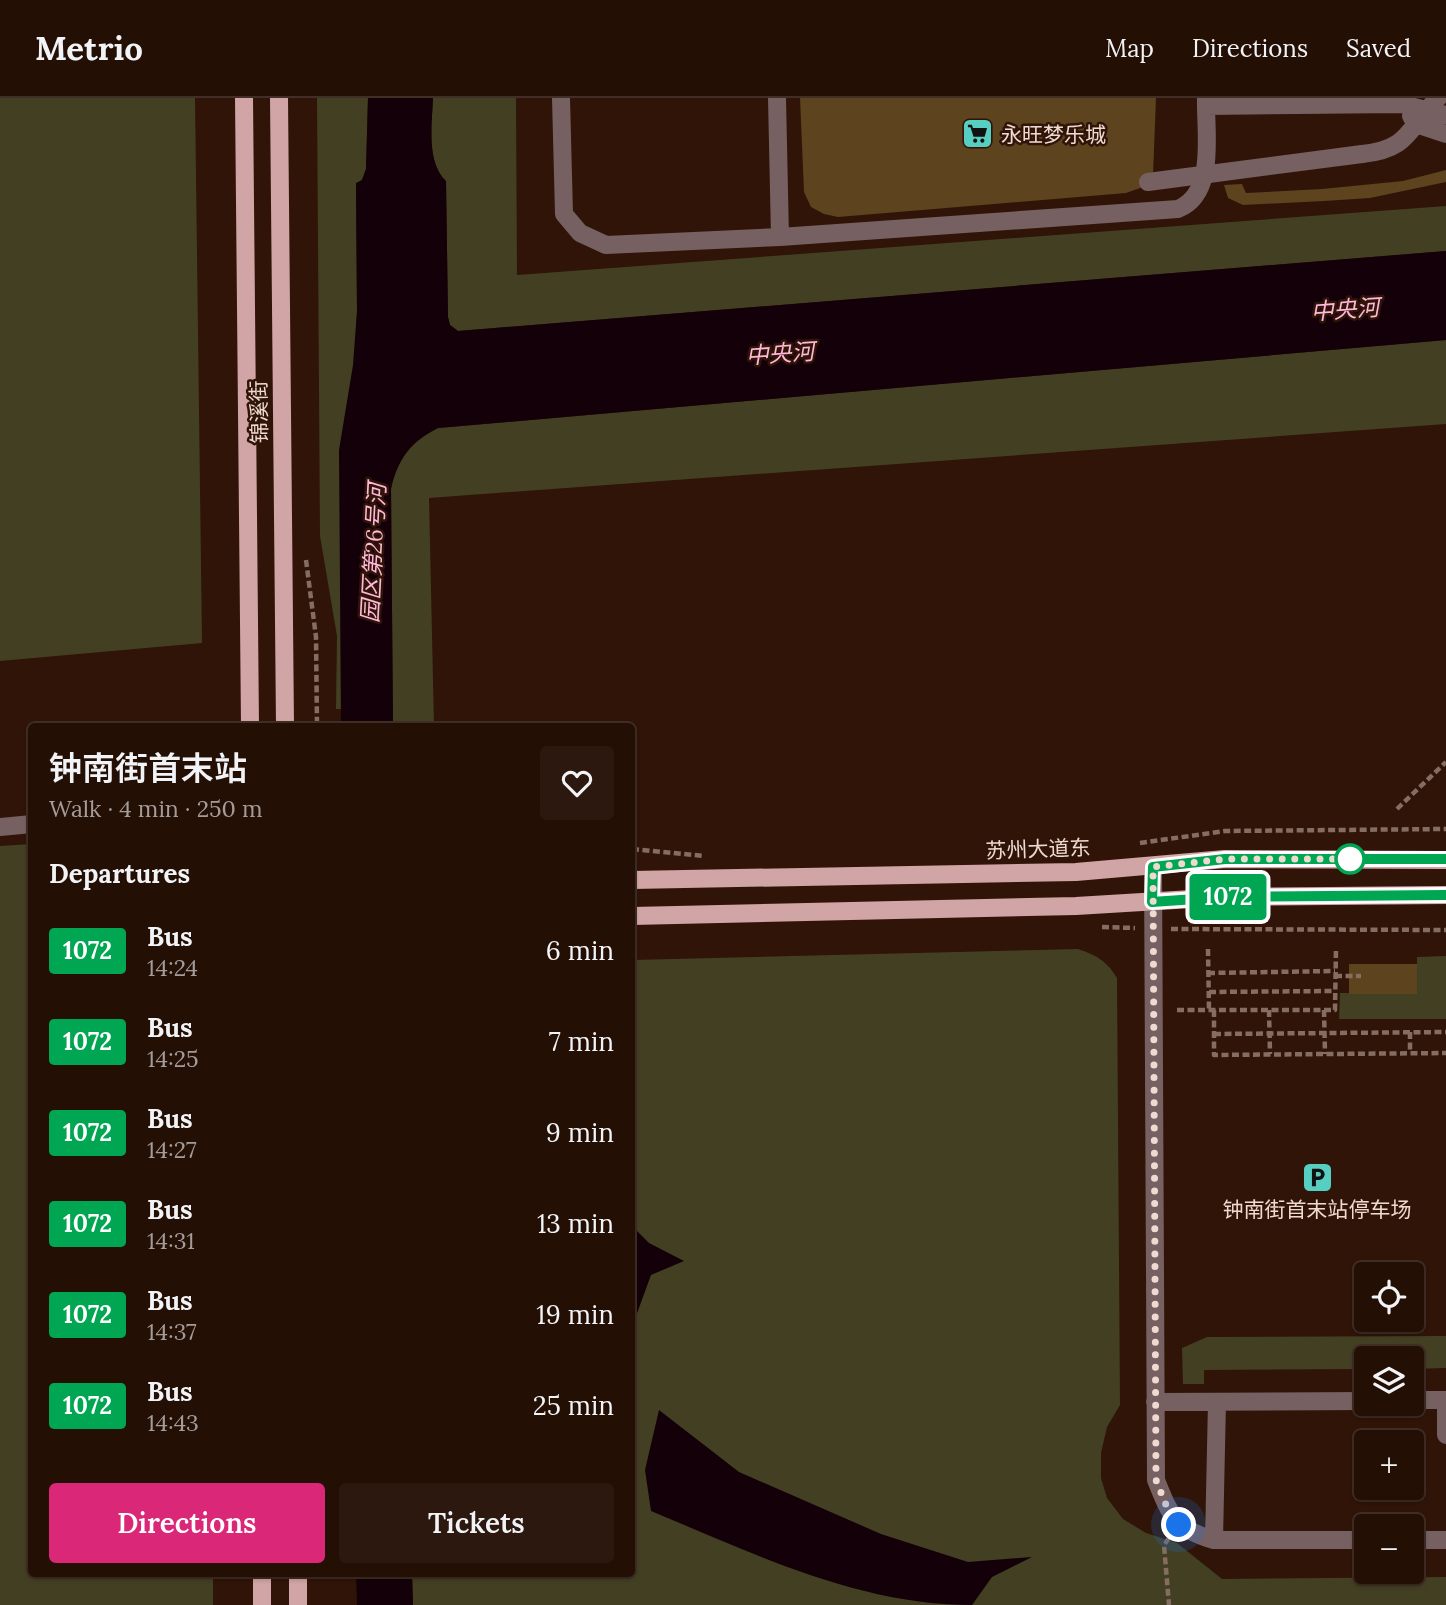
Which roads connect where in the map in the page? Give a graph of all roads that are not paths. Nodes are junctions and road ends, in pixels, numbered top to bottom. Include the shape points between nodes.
1 (244, 98) edge
2 (279, 98) edge
3 (561, 98) edge
4 (777, 98) edge
5 (1206, 102) edge
6 (1427, 104) edge
7 (1446, 115) edge
8 (1446, 134) edge
9 (1148, 181) dead end
10 (780, 237) junction
11 (250, 723) edge
12 (285, 723) edge
13 (28, 824) edge
14 (0, 827) edge
15 (1446, 860) edge
16 (1153, 867) junction
17 (635, 880) edge
18 (1446, 895) edge
19 (1152, 902) junction
20 (635, 916) edge
21 (1354, 1401) edge
22 (1424, 1401) edge
23 (1154, 1402) junction
24 (1217, 1402) junction
25 (1446, 1435) edge
26 (1214, 1540) junction
27 (1354, 1540) edge
28 (1424, 1540) edge
29 (1446, 1540) edge
30 (262, 1577) edge
31 (298, 1577) edge
32 (262, 1605) edge
33 (298, 1605) edge

1 - 11 main road, 锦溪街
2 - 12 main road, 锦溪街
3 - 10 lane via 564,214 580,233 606,245
4 - 10 lane
5 - 6 lane
5 - 10 lane via 1203,185 1190,204 1178,209
6 - 7 lane
6 - 8 lane
6 - 9 lane, bridge via 1401,144 1383,152
13 - 14 lane
15 - 16 main road, 苏州大道东 via 1225,859
16 - 17 main road, 苏州大道东
16 - 19 lane
18 - 19 main road
19 - 20 main road
19 - 23 lane
21 - 24 lane
22 - 25 lane via 1446,1400
23 - 24 lane
23 - 26 lane via 1156,1480 1170,1515 1194,1534
24 - 26 lane
26 - 27 lane
28 - 29 lane
30 - 32 main road
31 - 33 main road

